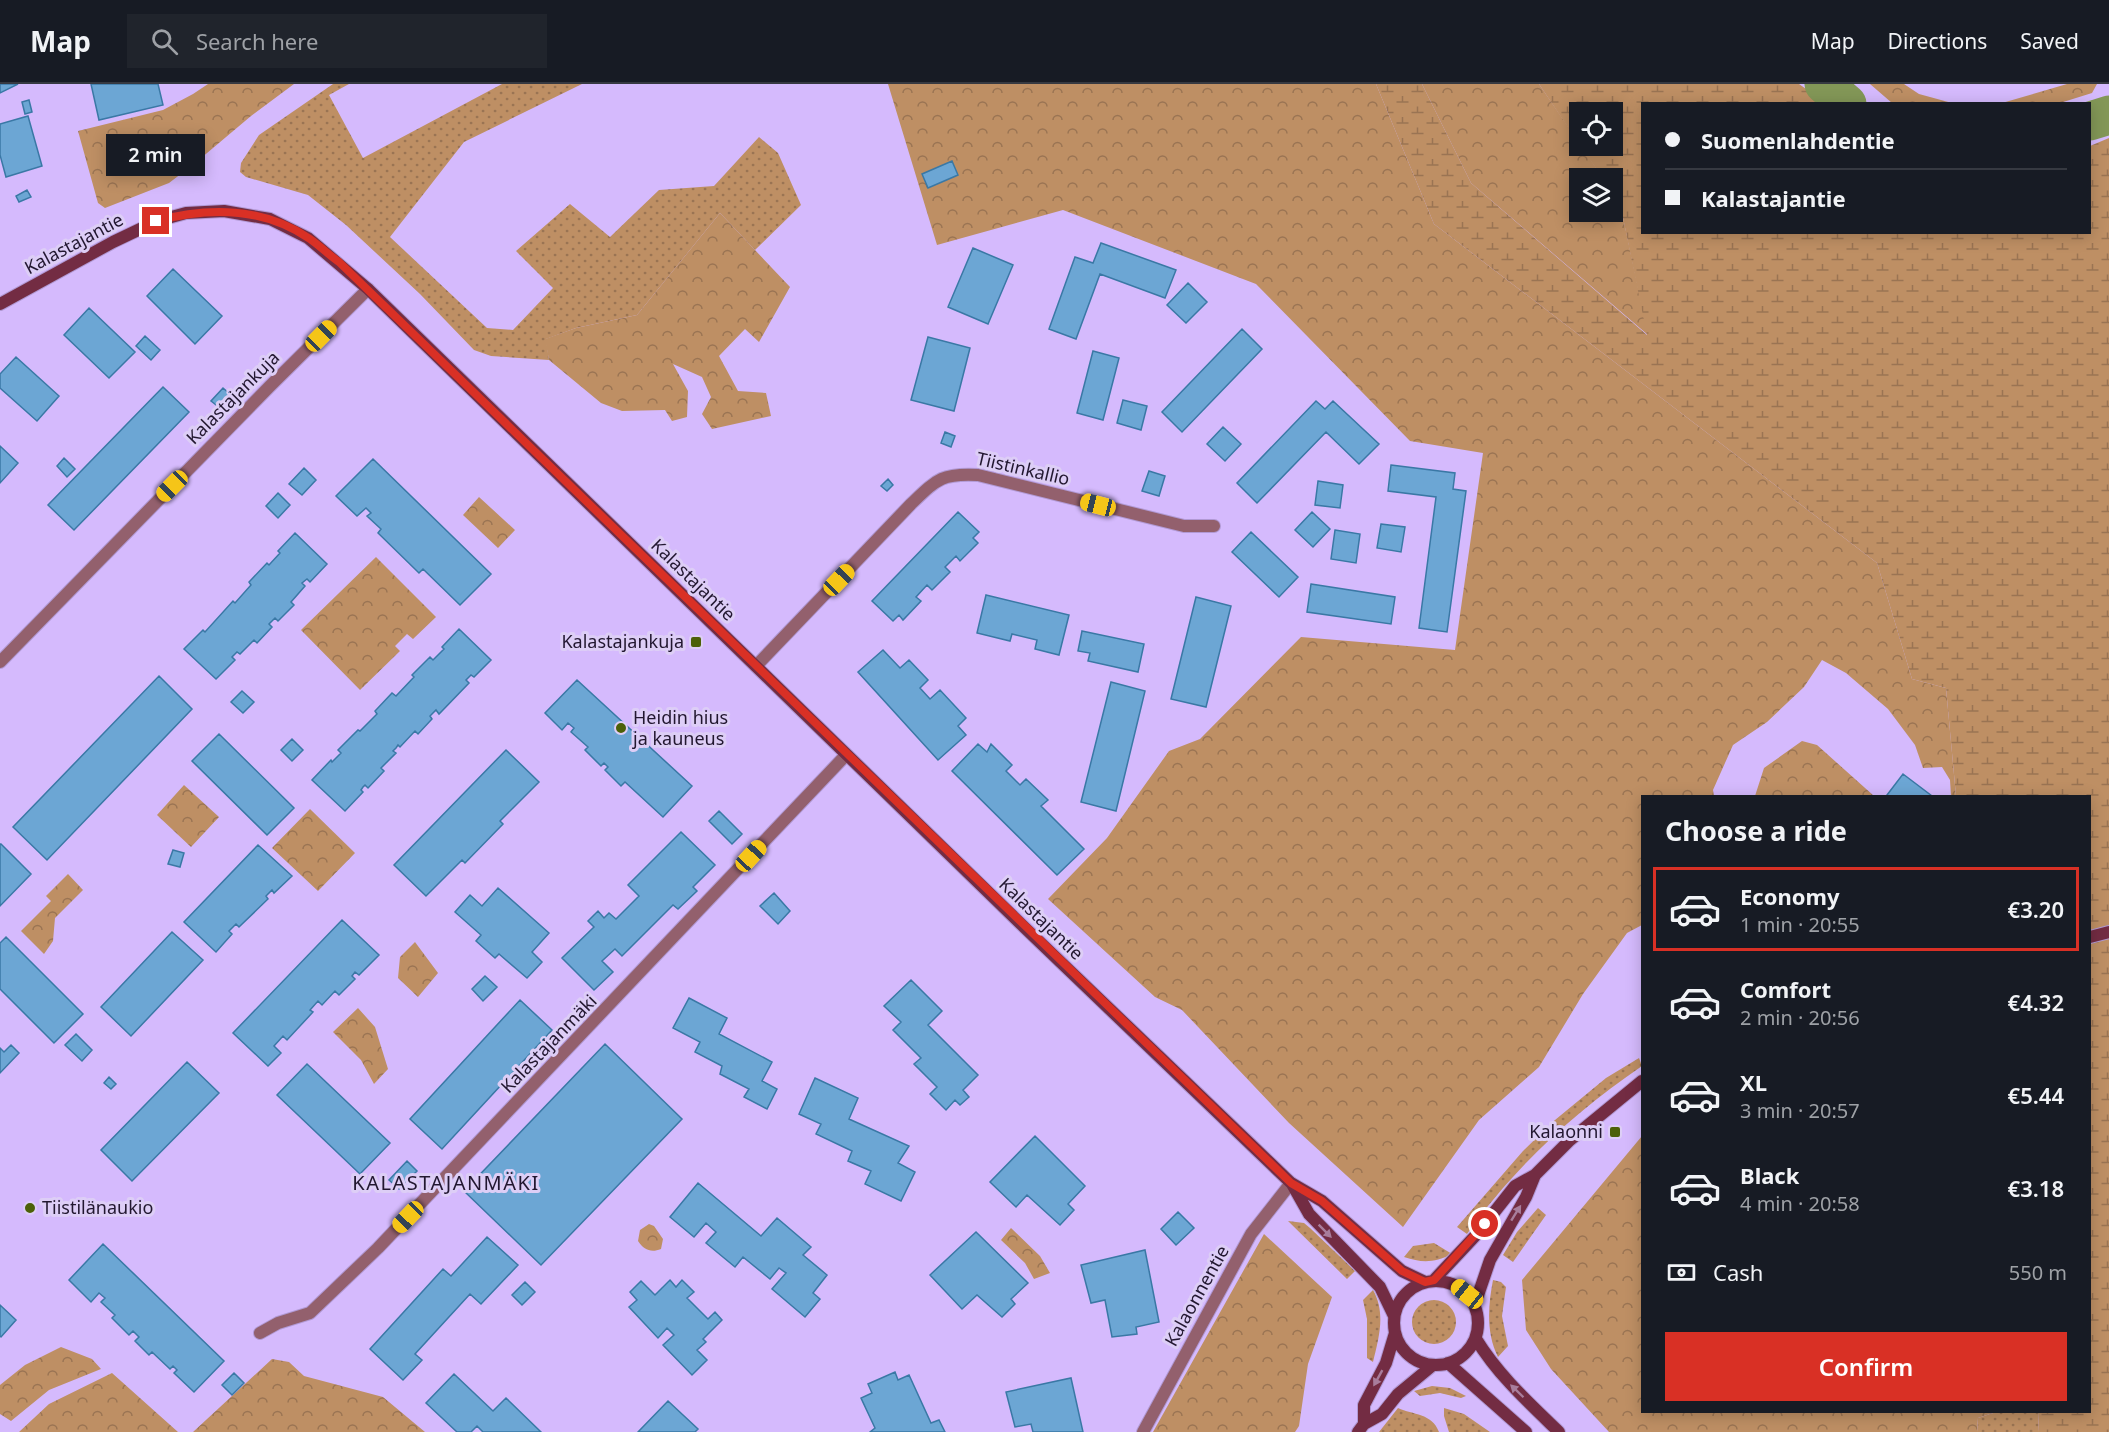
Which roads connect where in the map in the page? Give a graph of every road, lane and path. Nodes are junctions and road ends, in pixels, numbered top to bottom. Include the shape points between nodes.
1 (368, 289) junction
2 (0, 304) edge
3 (1214, 526) dead end
4 (0, 662) edge
5 (756, 666) junction
6 (846, 755) junction
7 (2109, 932) edge
8 (2091, 936) edge
9 (1641, 1082) edge
10 (1535, 1174) junction
11 (1291, 1183) junction
12 (1429, 1281) junction
13 (1475, 1304) junction
14 (1394, 1316) junction
15 (260, 1333) dead end
16 (1395, 1333) junction
17 (1476, 1339) junction
18 (1448, 1363) junction
19 (1433, 1365) junction
20 (1361, 1428) edge
21 (1143, 1432) edge
22 (1526, 1432) edge
23 (1559, 1432) edge

1 - 2 main road, Kalastajantie via 308,238 270,219 224,211 186,213 156,221
1 - 4 street, Kalastajankuja
1 - 5 main road, Kalastajantie
3 - 5 street, Tiistinkallio via 1184,526 978,475 942,477 920,495
5 - 6 main road, Kalastajantie
6 - 11 main road, Kalastajantie
6 - 15 street, Kalastajanmäki via 378,1248 310,1313
7 - 8 main road
9 - 10 main road
10 - 12 main road via 1515,1186 1477,1234
13 -> 10 main road via 1490,1260
11 - 12 main road, Kalastajantie via 1322,1201 1402,1271
11 -> 14 main road, Kalastajantie via 1309,1214 1380,1287
11 - 21 street, Kalaonnentie via 1251,1234
12 - 13 main road via 1458,1286
12 - 14 main road via 1416,1285 1402,1298
13 - 17 main road via 1479,1321
14 - 16 main road
16 - 19 main road via 1413,1358
16 -> 20 main road via 1386,1363 1364,1406
17 - 18 main road via 1465,1354
23 -> 17 main road via 1505,1380
18 - 19 main road
18 - 22 main road
19 - 20 main road via 1398,1394 1382,1414

